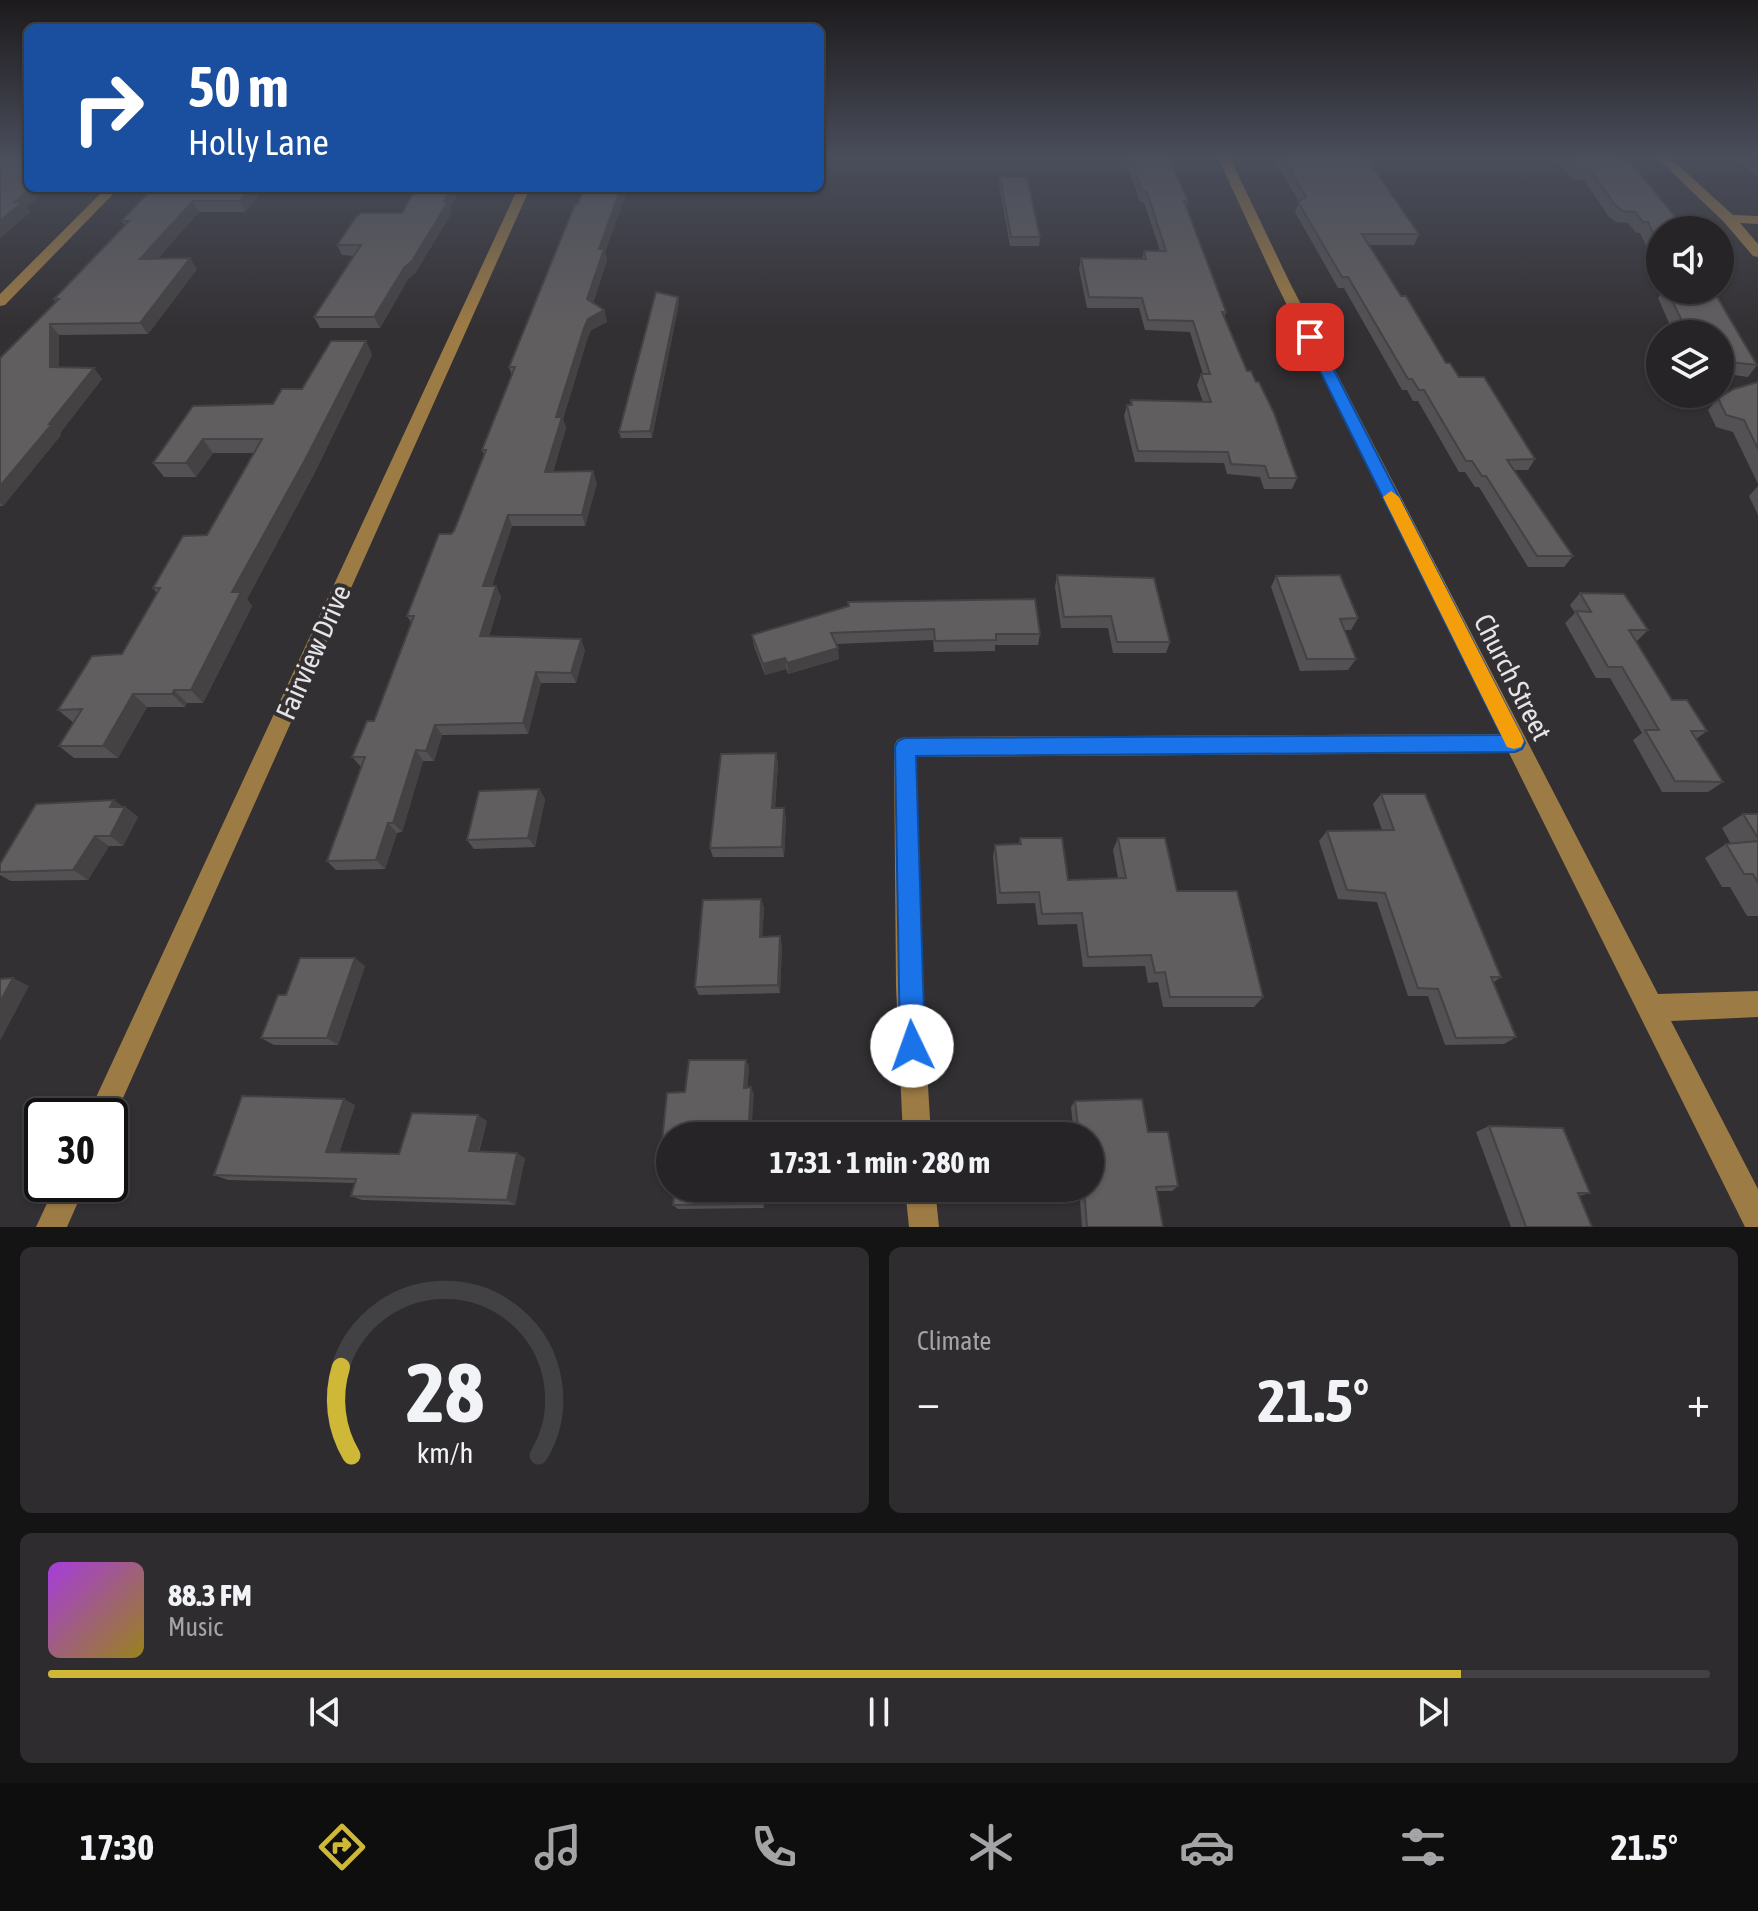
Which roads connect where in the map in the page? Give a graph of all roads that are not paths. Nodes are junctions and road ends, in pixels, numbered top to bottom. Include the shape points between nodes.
1 (88, 213) edge
2 (513, 213) edge
3 (1250, 213) edge
4 (1734, 219) edge
5 (1758, 220) edge
6 (1734, 225) edge
7 (1758, 253) edge
8 (0, 302) edge
9 (1515, 743) junction
10 (1758, 1004) edge
11 (1653, 1008) junction
12 (110, 1098) edge
13 (916, 1122) edge
14 (63, 1202) edge
15 (921, 1202) edge
16 (1758, 1220) edge
17 (51, 1227) edge
18 (924, 1227) edge

1 - 8 street
2 - 12 street, Fairview Drive
3 - 9 street, Church Street
4 - 5 street
6 - 7 street
9 - 11 street, Church Street
9 - 13 street via 905,747
10 - 11 street
11 - 16 street, Church Street
14 - 17 street
15 - 18 street

